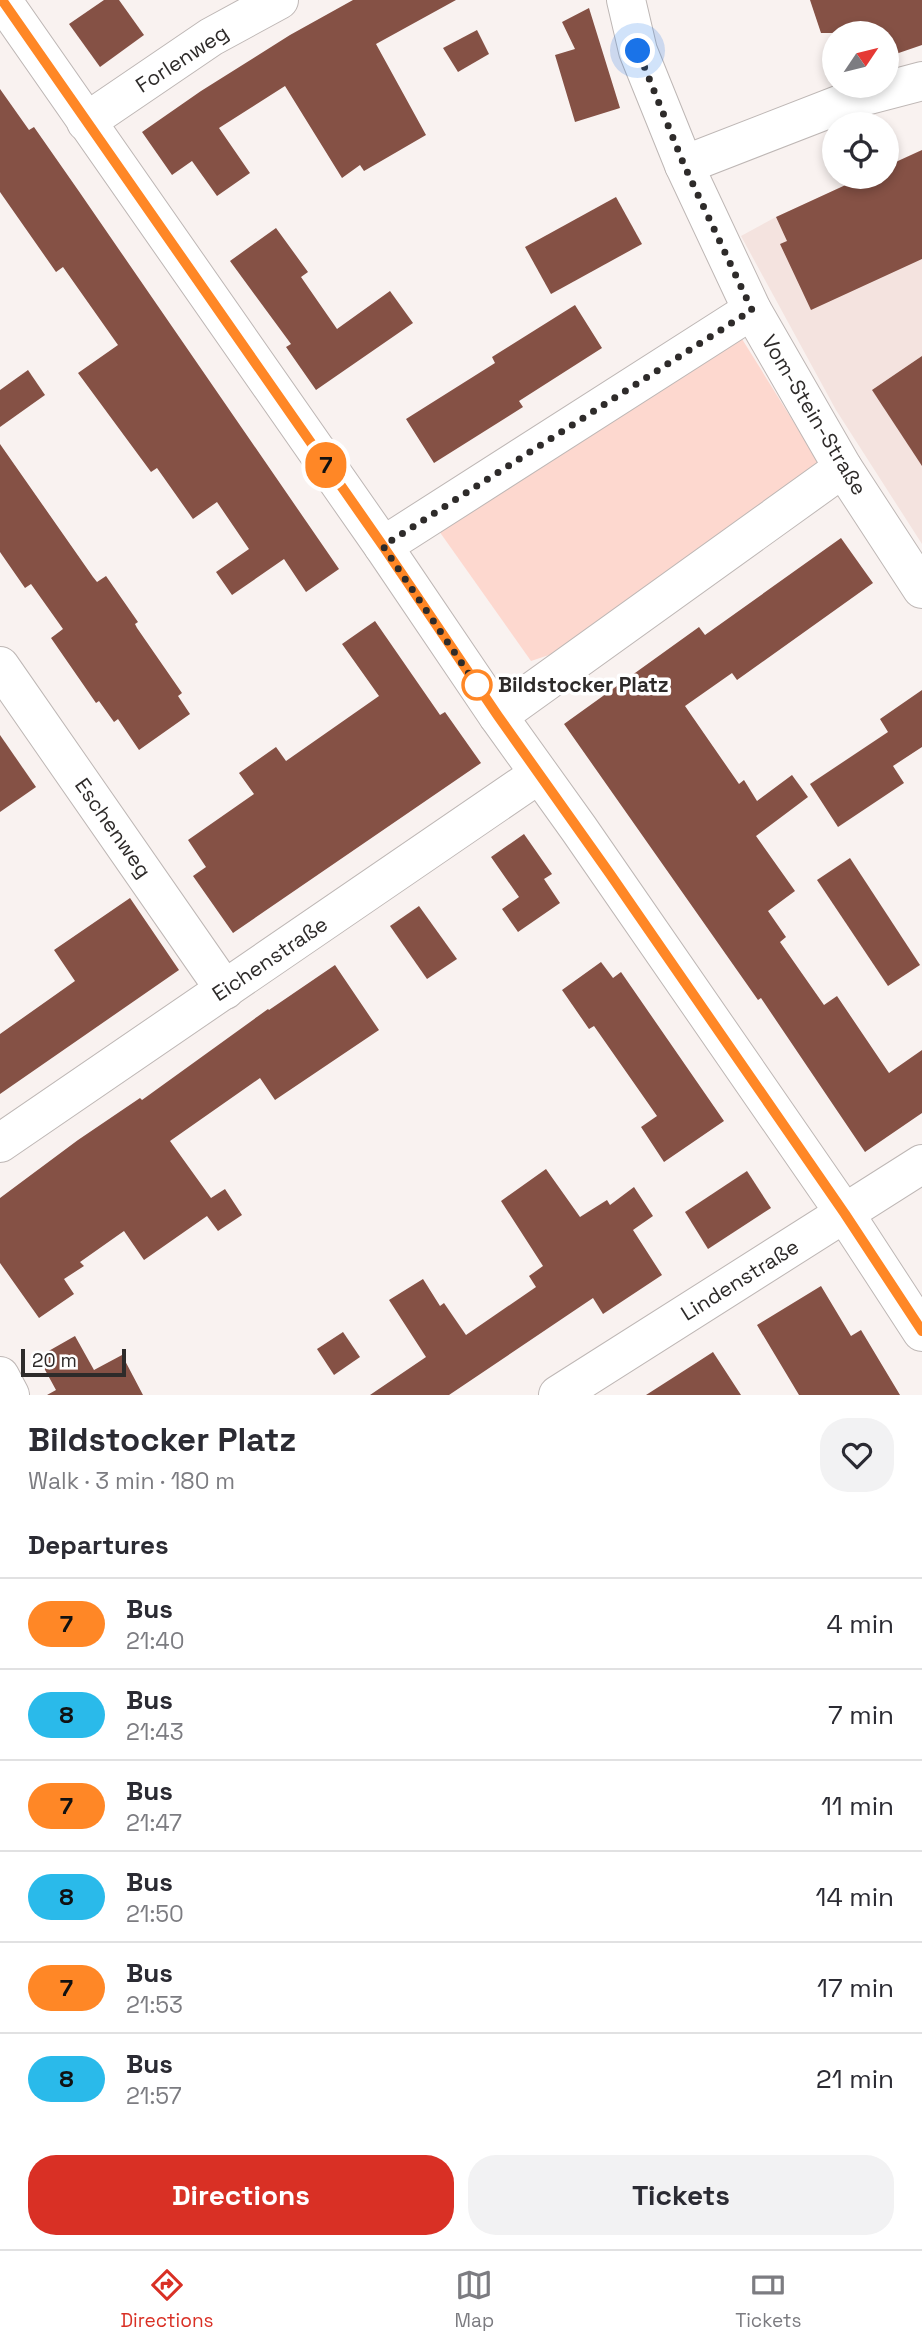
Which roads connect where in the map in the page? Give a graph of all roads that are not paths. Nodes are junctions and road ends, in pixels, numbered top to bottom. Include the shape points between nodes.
1 (2, 0) edge
2 (279, 0) edge
3 (626, 0) edge
4 (922, 81) edge
5 (86, 122) junction
6 (684, 165) junction
7 (752, 310) junction
8 (842, 468) junction
9 (383, 546) junction
10 (922, 589) edge
11 (0, 666) edge
12 (498, 716) junction
13 (539, 774) junction
14 (225, 990) junction
15 (0, 1143) edge
16 (922, 1164) edge
17 (845, 1214) junction
18 (922, 1332) edge
19 (0, 1376) edge
20 (10, 1395) edge
21 (558, 1395) edge

1 - 5 street
2 - 5 street, Forlenweg via 211,37
3 - 6 street, Vom-Stein-Straße via 638,51
4 - 6 street via 854,99
5 - 9 street
6 - 7 street, Vom-Stein-Straße
7 - 8 street, Vom-Stein-Straße
7 - 9 street
8 - 10 street, Vom-Stein-Straße
8 - 12 street
9 - 12 street
11 - 14 street, Eschenweg
12 - 13 street
13 - 14 street, Eichenstraße
13 - 17 street
14 - 15 street, Eichenstraße
16 - 17 street, Lindenstraße
17 - 18 street
17 - 21 street, Lindenstraße
19 - 20 street

